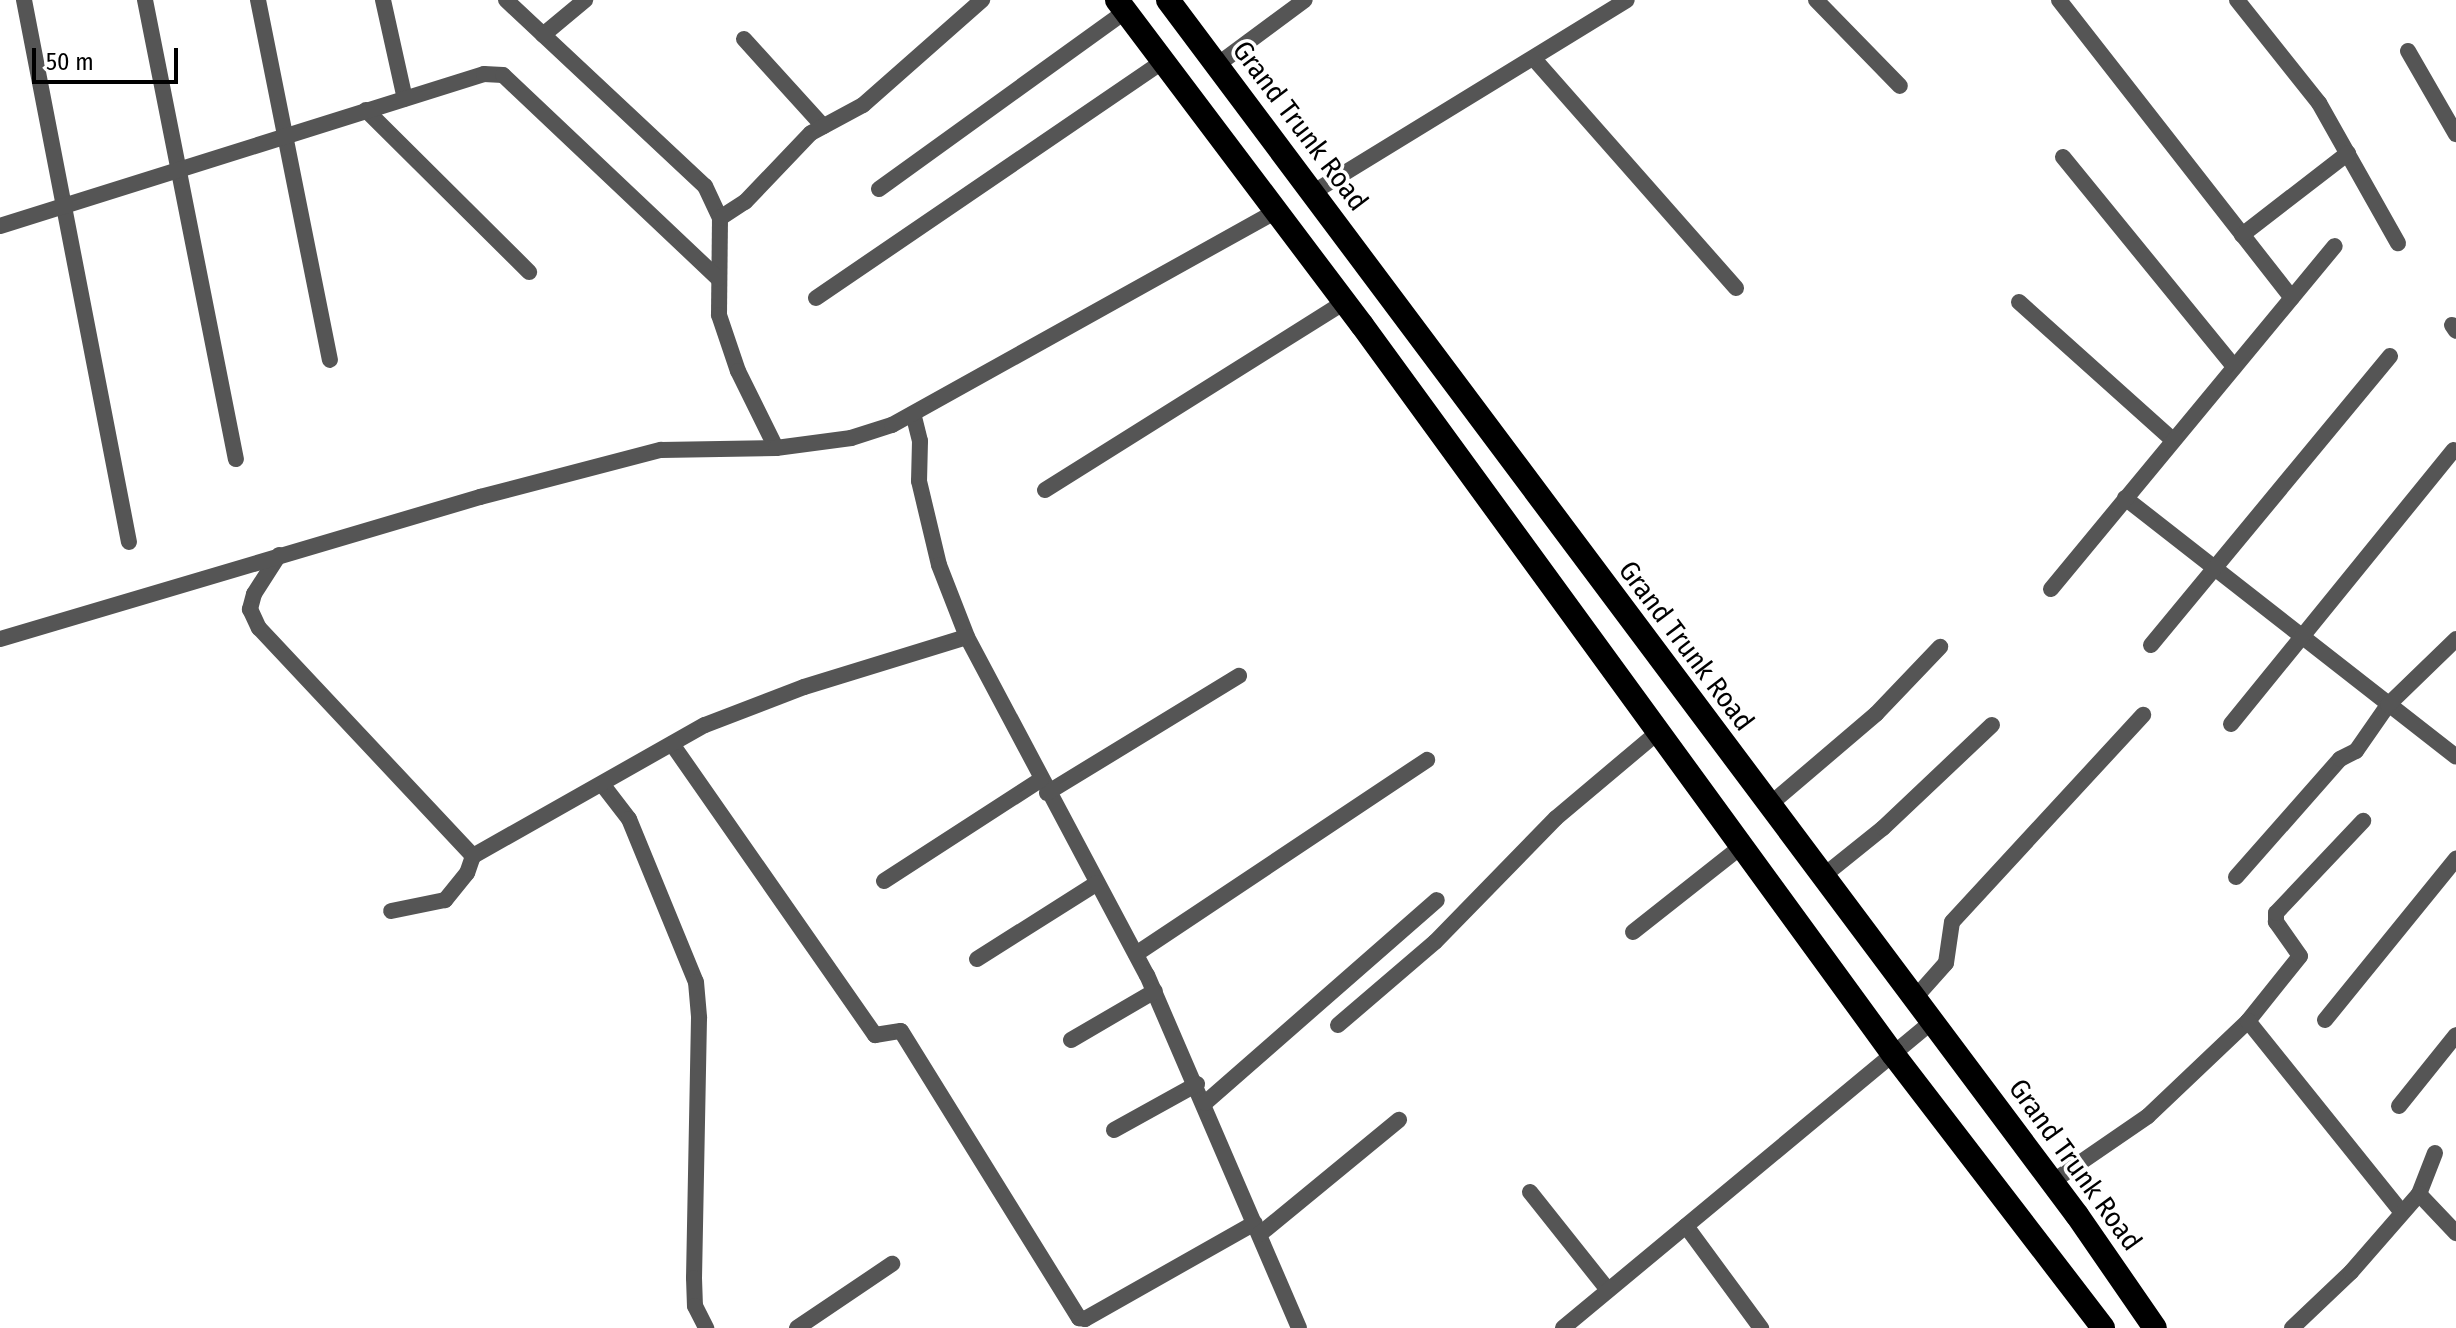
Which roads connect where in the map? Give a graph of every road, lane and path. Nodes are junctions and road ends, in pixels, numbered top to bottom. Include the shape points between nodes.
1 (24, 0) edge
2 (145, 0) edge
3 (258, 0) edge
4 (383, 0) edge
5 (506, 0) edge
6 (585, 0) edge
7 (982, 0) edge
8 (1168, 0) edge
9 (1305, 0) edge
10 (1627, 0) edge
11 (1816, 0) edge
12 (2059, 0) edge
13 (2237, 0) edge
14 (1122, 6) edge
15 (543, 35) junction
16 (744, 39) dead end
17 (2408, 51) dead end
18 (1535, 60) junction
19 (1163, 61) junction
20 (1217, 65) junction
21 (1900, 86) dead end
22 (405, 99) junction
23 (366, 110) junction
24 (823, 126) junction
25 (2456, 134) edge
26 (286, 135) junction
27 (2348, 153) junction
28 (2063, 157) dead end
29 (178, 169) junction
30 (879, 189) dead end
31 (1312, 193) junction
32 (66, 205) junction
33 (1277, 211) junction
34 (720, 218) junction
35 (0, 226) edge
36 (2242, 235) junction
37 (2398, 243) dead end
38 (2335, 246) dead end
39 (529, 272) dead end
40 (718, 278) junction
41 (1736, 288) dead end
42 (816, 298) dead end
43 (2292, 298) junction
44 (1345, 302) junction
45 (2019, 302) dead end
46 (2390, 356) dead end
47 (330, 360) dead end
48 (2234, 367) junction
49 (914, 417) junction
50 (2173, 440) junction
51 (776, 448) junction
52 (2454, 450) dead end
53 (236, 459) dead end
54 (1045, 490) dead end
55 (2125, 498) junction
56 (129, 542) dead end
57 (279, 555) junction
58 (2214, 570) junction
59 (2051, 589) dead end
60 (2304, 636) junction
61 (967, 637) junction
62 (0, 639) edge
63 (2456, 639) edge
64 (2151, 645) dead end
65 (1940, 647) dead end
66 (1239, 676) dead end
67 (2388, 705) junction
68 (2143, 715) dead end
69 (2231, 724) dead end
70 (1992, 725) dead end
71 (1658, 732) junction
72 (672, 744) junction
73 (2456, 757) edge
74 (1427, 760) dead end
75 (602, 784) junction
76 (1044, 787) junction
77 (1768, 806) junction
78 (2363, 821) dead end
79 (1742, 846) junction
80 (1293, 847) dead end
81 (473, 856) junction
82 (2456, 859) edge
83 (1822, 877) junction
84 (2236, 877) dead end
85 (884, 881) dead end
86 (1097, 883) junction
87 (1437, 900) dead end
88 (391, 911) dead end
89 (1633, 932) dead end
90 (1136, 954) junction
91 (977, 959) dead end
92 (1155, 991) junction
93 (1914, 999) junction
94 (2325, 1020) dead end
95 (2248, 1021) junction
96 (1932, 1022) junction
97 (1338, 1025) dead end
98 (2456, 1035) edge
99 (1071, 1040) dead end
100 (1893, 1054) junction
101 (1197, 1084) junction
102 (1205, 1103) junction
103 (2399, 1106) dead end
104 (1399, 1120) dead end
105 (1114, 1130) dead end
106 (2435, 1153) dead end
107 (2052, 1182) junction
108 (1530, 1192) dead end
109 (2419, 1194) junction
110 (2401, 1211) junction
111 (1686, 1226) junction
112 (1258, 1229) junction
113 (2456, 1233) edge
114 (892, 1264) dead end
115 (1608, 1290) junction
116 (706, 1328) edge
117 (797, 1328) edge
118 (1299, 1328) edge
119 (1563, 1328) edge
120 (1761, 1328) edge
121 (2103, 1328) edge
122 (2155, 1328) edge
123 (2292, 1328) edge

1 - 32 street
2 - 29 street
3 - 26 street
4 - 22 street
5 - 15 street
6 - 15 street
7 - 24 street via 863,105
8 - 20 highway, Grand Trunk Road
9 - 20 street
10 - 18 street
11 - 21 street
12 - 36 street
13 - 27 street via 2319,103
14 - 19 highway
14 - 30 street
15 - 34 street via 682,160 705,186
16 - 24 street
17 - 25 street
18 - 31 street
18 - 41 street
19 - 33 highway
19 - 42 street
20 - 31 highway, Grand Trunk Road
22 - 23 street
22 - 40 street via 484,74 503,75
23 - 26 street
23 - 39 street
24 - 34 street via 745,202
26 - 29 street
26 - 47 street
27 - 36 street
27 - 37 street
28 - 48 street
29 - 32 street
29 - 53 street
31 - 77 highway, Grand Trunk Road
32 - 35 street
32 - 56 street
33 - 44 highway
33 - 49 street
34 - 40 street
36 - 43 street
38 - 43 street
40 - 51 street via 719,315 738,371
43 - 48 street
44 - 54 street
44 - 71 highway
45 - 50 street
46 - 58 street
48 - 50 street
49 - 51 street via 851,438
49 - 61 street via 920,441 919,481 939,565
50 - 55 street
51 - 57 street via 661,450
52 - 60 street
55 - 58 street
55 - 59 street
57 - 62 street
57 - 81 street via 254,594 250,609 259,628
58 - 60 street
58 - 64 street
60 - 67 street
60 - 69 street
61 - 72 street via 804,687 705,725
61 - 76 street
63 - 67 street
65 - 77 street via 1876,714
66 - 76 street
67 - 73 street
67 - 84 street via 2356,751 2340,759
68 - 93 street via 1952,922 1946,963
70 - 83 street via 1883,828
71 - 79 highway
71 - 97 street via 1556,818 1435,942
72 - 75 street
72 - 112 street via 875,1035 901,1031 1079,1318
74 - 90 street
75 - 81 street
75 - 116 street via 629,819 696,982 694,1278 695,1306
76 - 85 street
76 - 86 street
77 - 83 highway, Grand Trunk Road
78 - 95 street via 2276,913 2276,922 2300,956
79 - 89 street
79 - 100 highway
80 - 90 street
81 - 88 street via 467,873 445,900
82 - 94 street
83 - 93 highway, Grand Trunk Road
86 - 90 street
86 - 91 street
87 - 102 street
90 - 92 street
92 - 99 street
92 - 101 street
93 - 96 highway, Grand Trunk Road
95 - 107 street via 2148,1116
95 - 110 street
96 - 100 street
96 - 107 highway, Grand Trunk Road
98 - 103 street
100 - 111 street
100 - 121 highway
101 - 102 street
101 - 105 street
102 - 112 street
104 - 112 street
106 - 109 street
107 - 122 highway, Grand Trunk Road
108 - 115 street
109 - 110 street
109 - 113 street
110 - 123 street via 2351,1272
111 - 115 street
111 - 120 street
112 - 118 street
114 - 117 street
115 - 119 street

